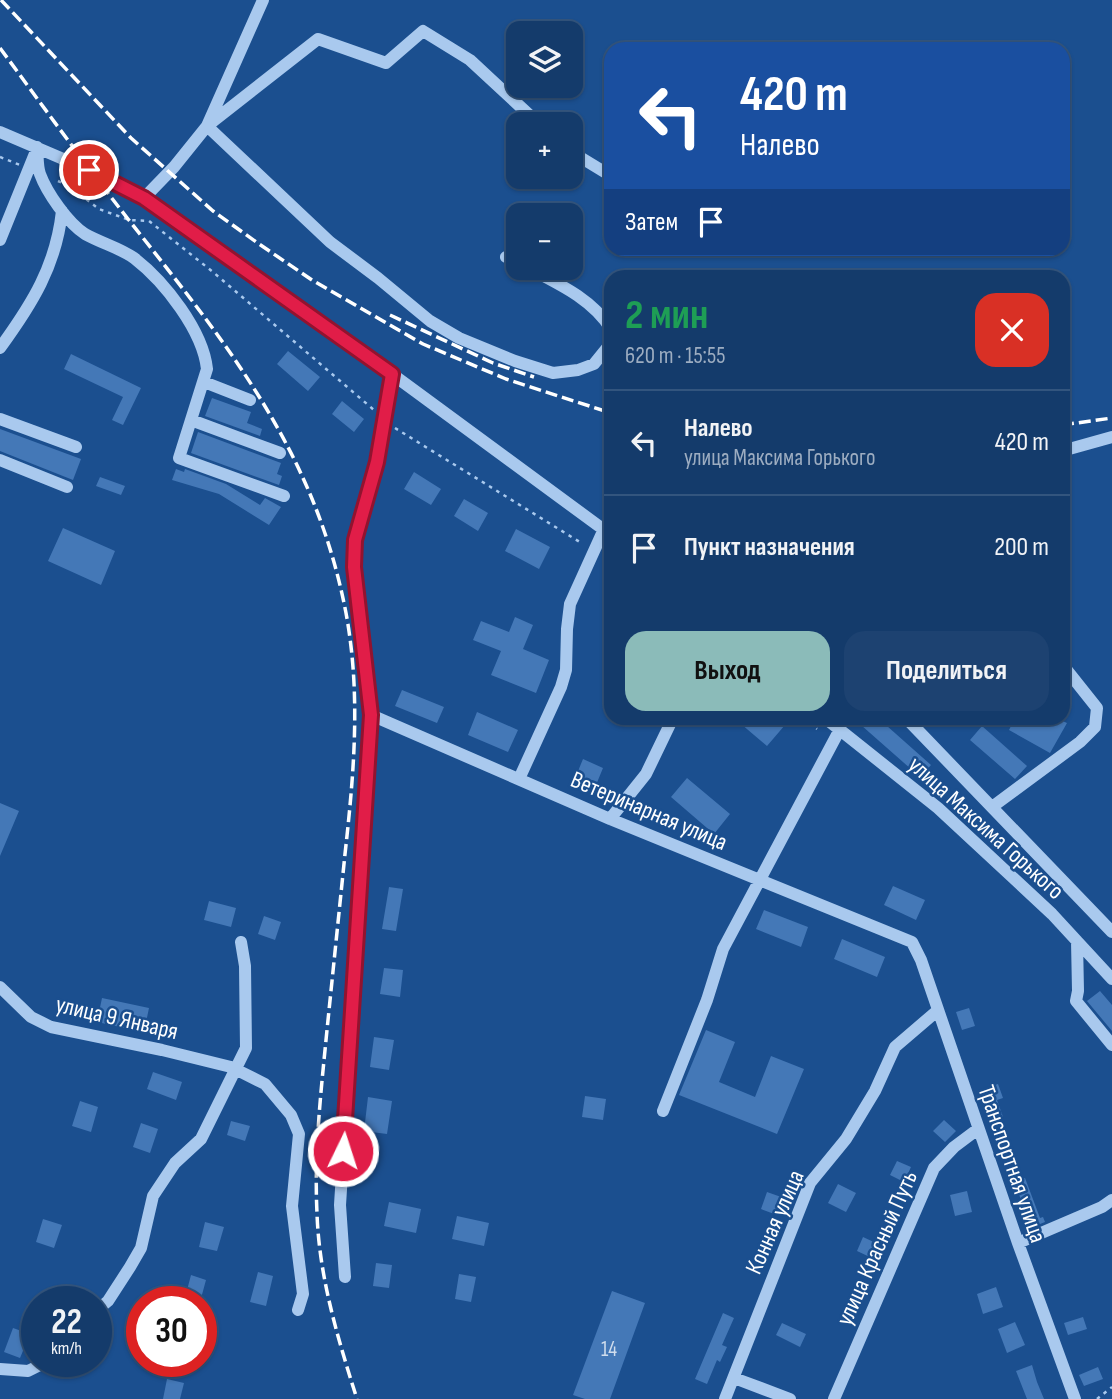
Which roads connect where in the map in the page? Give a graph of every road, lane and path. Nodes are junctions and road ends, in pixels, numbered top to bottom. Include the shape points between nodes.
1 (264, 0) edge
2 (526, 112) edge
3 (206, 126) junction
4 (0, 132) edge
5 (37, 147) junction
6 (0, 157) edge
7 (583, 159) edge
8 (34, 171) junction
9 (604, 172) edge
10 (144, 198) junction
11 (62, 212) junction
12 (0, 240) edge
13 (551, 280) edge
14 (604, 318) edge
15 (0, 347) edge
16 (604, 352) edge
17 (392, 374) junction
18 (204, 382) junction
19 (250, 400) dead end
20 (0, 419) edge
21 (385, 419) junction
22 (191, 420) junction
23 (1112, 437) edge
24 (76, 447) dead end
25 (1070, 449) edge
26 (280, 453) dead end
27 (0, 460) edge
28 (67, 487) dead end
29 (284, 496) dead end
30 (604, 530) edge
31 (604, 536) edge
32 (593, 551) junction
33 (604, 556) edge
34 (1070, 674) edge
35 (371, 715) junction
36 (670, 725) edge
37 (812, 725) edge
38 (833, 725) edge
39 (913, 725) edge
40 (817, 729) dead end
41 (839, 731) junction
42 (519, 779) junction
43 (992, 807) junction
44 (610, 819) junction
45 (760, 879) junction
46 (1112, 932) edge
47 (1077, 941) junction
48 (241, 942) dead end
49 (912, 942) joint
50 (1112, 979) edge
51 (0, 987) edge
52 (937, 1011) junction
53 (1112, 1045) edge
54 (236, 1070) junction
55 (663, 1111) dead end
56 (978, 1129) junction
57 (1112, 1200) edge
58 (1018, 1243) junction
59 (345, 1277) dead end
60 (112, 1295) edge
61 (298, 1310) dead end
62 (0, 1368) edge
63 (21, 1370) edge
64 (734, 1378) junction
65 (1112, 1387) edge
66 (725, 1399) edge
67 (790, 1399) edge
68 (834, 1399) edge
69 (1075, 1399) edge
70 (1097, 1399) edge

1 - 3 street
2 - 3 street via 470,60 423,31 386,63 318,38
3 - 10 street
3 - 16 street via 330,242 430,321 459,338 553,373 594,364
4 - 5 street
5 - 8 street
5 - 10 street
6 - 8 path
7 - 9 street
8 - 11 street
8 - 12 street
8 - 21 path via 69,186 99,209 129,220 149,221
10 - 17 street
11 - 15 street via 53,259 22,319
11 - 18 street via 85,234 133,258 163,287 198,337 205,355
13 - 14 street
17 - 21 street
17 - 30 street
18 - 19 street
18 - 22 street
20 - 24 street
21 - 32 path via 405,436
21 - 35 street via 355,540
22 - 26 street
22 - 29 street via 179,458
23 - 25 street
27 - 28 street
31 - 32 street
32 - 33 path
32 - 42 street via 570,604 564,678
34 - 43 street via 1097,708 1095,727
35 - 42 street, Ветеринарная улица
35 - 59 street via 340,1205
36 - 44 street via 646,775
37 - 40 path
38 - 41 street, улица Максима Горького
39 - 43 street
41 - 45 street
41 - 47 street, улица Максима Горького via 938,808
42 - 44 street, Ветеринарная улица
43 - 46 street
44 - 45 street, Ветеринарная улица
45 - 49 street, Ветеринарная улица
45 - 55 street via 723,949
47 - 50 street, улица Максима Горького
47 - 53 street via 1076,1001
48 - 54 street via 246,1048
49 - 52 street, Транспортная улица
51 - 54 street, улица 9 Января via 31,1017 51,1027
52 - 56 street, Транспортная улица
52 - 64 street, Конная улица via 895,1047 846,1139 810,1183
54 - 60 street via 201,1139 175,1163 153,1196 141,1248
54 - 61 street, улица 9 Января via 265,1084 291,1115 299,1134 292,1206 303,1294
56 - 58 street, Транспортная улица
56 - 68 street, улица Красный Путь via 934,1168
57 - 58 street
58 - 69 street, Транспортная улица
62 - 63 street
64 - 66 street, Конная улица
64 - 67 street
65 - 70 path

